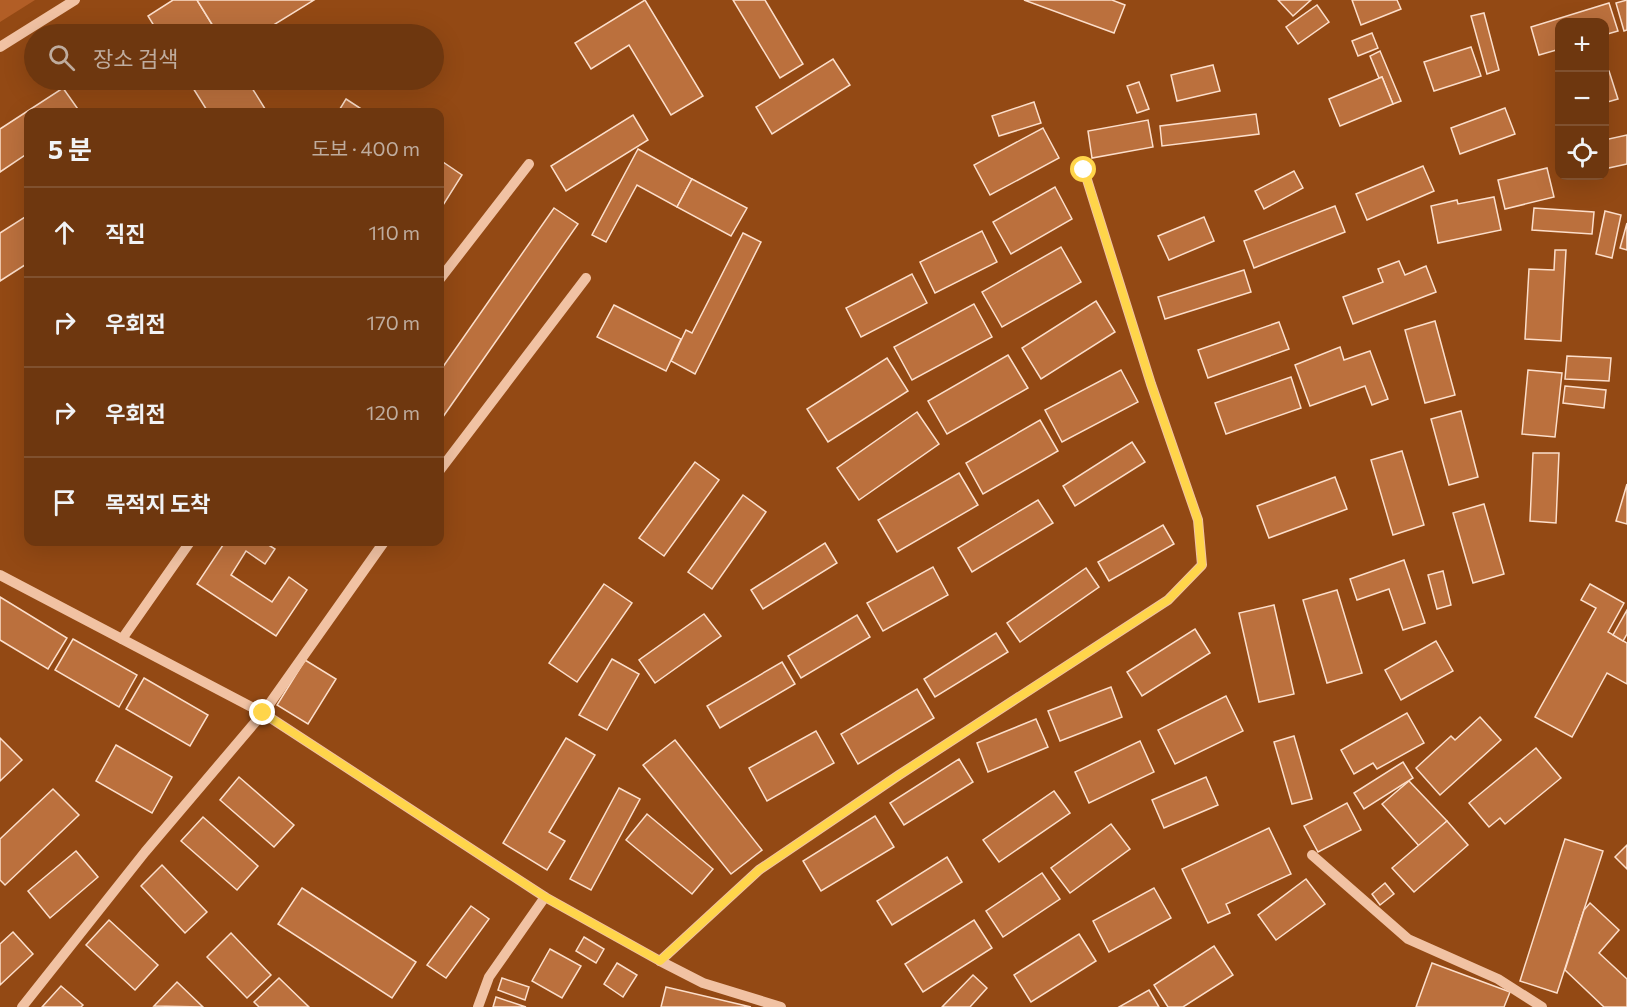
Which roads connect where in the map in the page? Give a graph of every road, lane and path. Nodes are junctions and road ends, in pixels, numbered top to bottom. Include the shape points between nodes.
1 (75, 0) edge
2 (37, 24) edge
3 (24, 32) edge
4 (0, 47) edge
5 (529, 164) dead end
6 (1084, 170) dead end
7 (444, 274) edge
8 (586, 278) dead end
9 (444, 465) edge
10 (187, 546) edge
11 (381, 546) edge
12 (0, 576) edge
13 (122, 639) junction
14 (263, 713) junction
15 (1312, 855) dead end
16 (545, 897) junction
17 (660, 961) junction
18 (22, 1007) edge
19 (478, 1007) edge
20 (782, 1007) edge
21 (1542, 1007) edge

1 - 2 street
3 - 4 street
5 - 7 street
6 - 17 street via 1198,520 1202,565 1168,600 759,870
8 - 9 street
10 - 13 street
11 - 14 street
12 - 13 street
13 - 14 street
14 - 16 street
14 - 18 street via 145,852
15 - 21 street via 1408,939 1498,979
16 - 17 street
16 - 19 street via 489,976
17 - 20 street via 703,983

